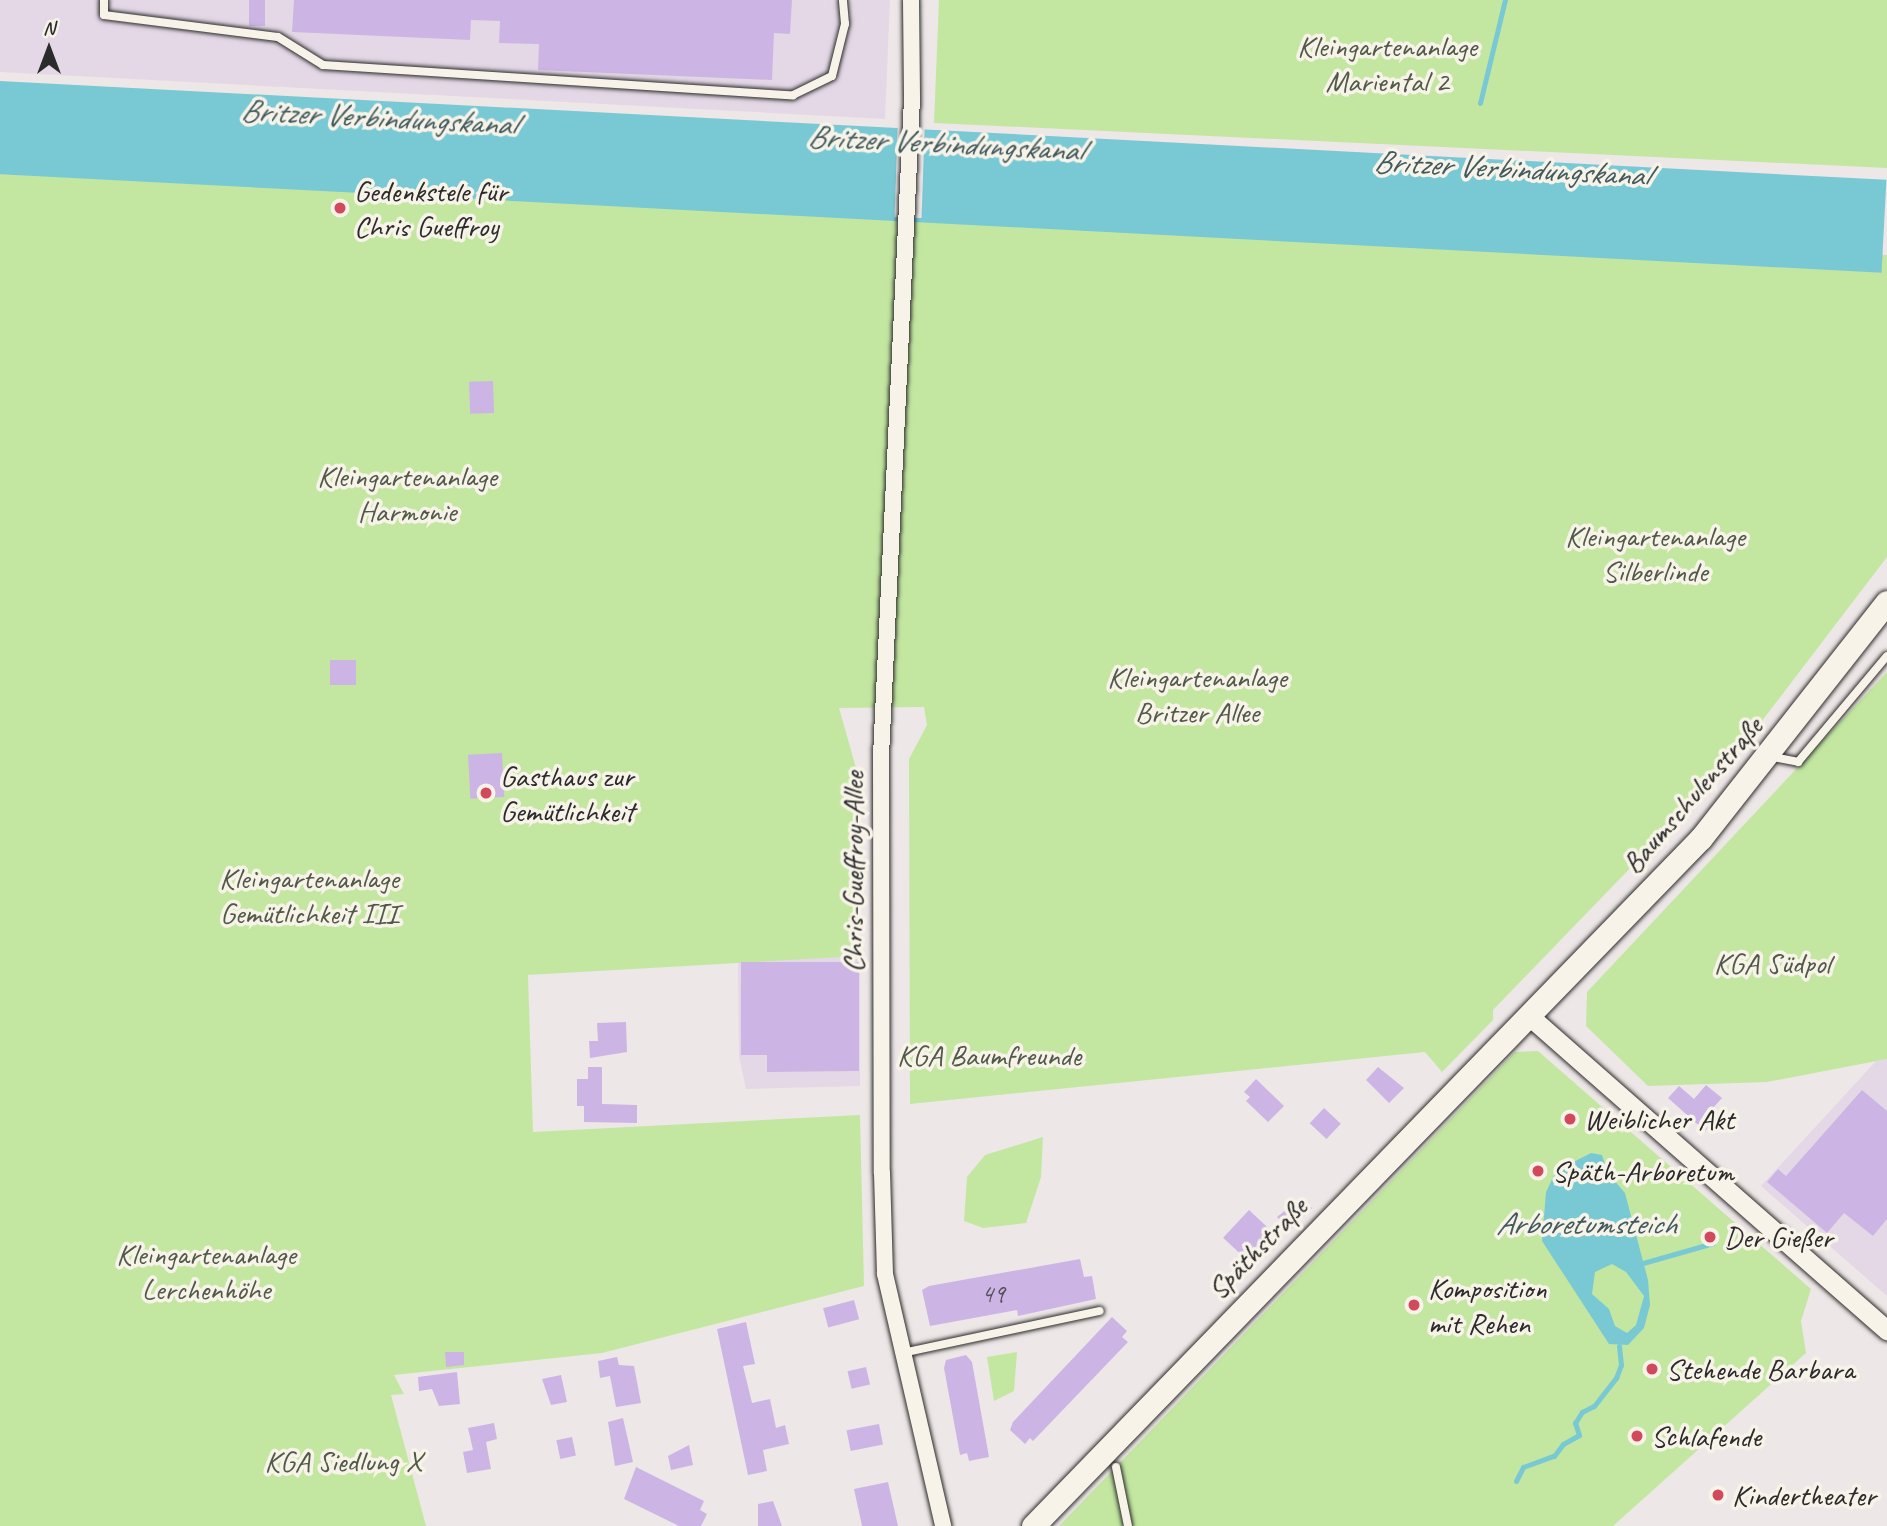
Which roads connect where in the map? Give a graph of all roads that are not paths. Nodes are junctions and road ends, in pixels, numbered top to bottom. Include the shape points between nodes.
1 (104, 0) edge
2 (843, 0) edge
3 (911, 0) edge
4 (1887, 602) edge
5 (1887, 656) edge
6 (1768, 756) junction
7 (1528, 1015) junction
8 (1100, 1311) dead end
9 (1884, 1321) edge
10 (902, 1353) junction
11 (1107, 1467) junction
12 (945, 1523) edge
13 (1033, 1526) edge
14 (1128, 1526) edge

1 - 2 lane via 104,15 278,37 323,65 793,95 831,76 845,23
3 - 10 street, Chris-Gueffroy-Allee via 911,116 880,857 885,1275
4 - 6 main road, Baumschulenstraße
5 - 6 lane via 1798,762
6 - 7 main road, Baumschulenstraße via 1658,885
7 - 9 street
7 - 11 main road, Späthstraße
8 - 10 lane
10 - 12 street, Chris-Gueffroy-Allee
11 - 13 main road, Späthstraße
11 - 14 lane

